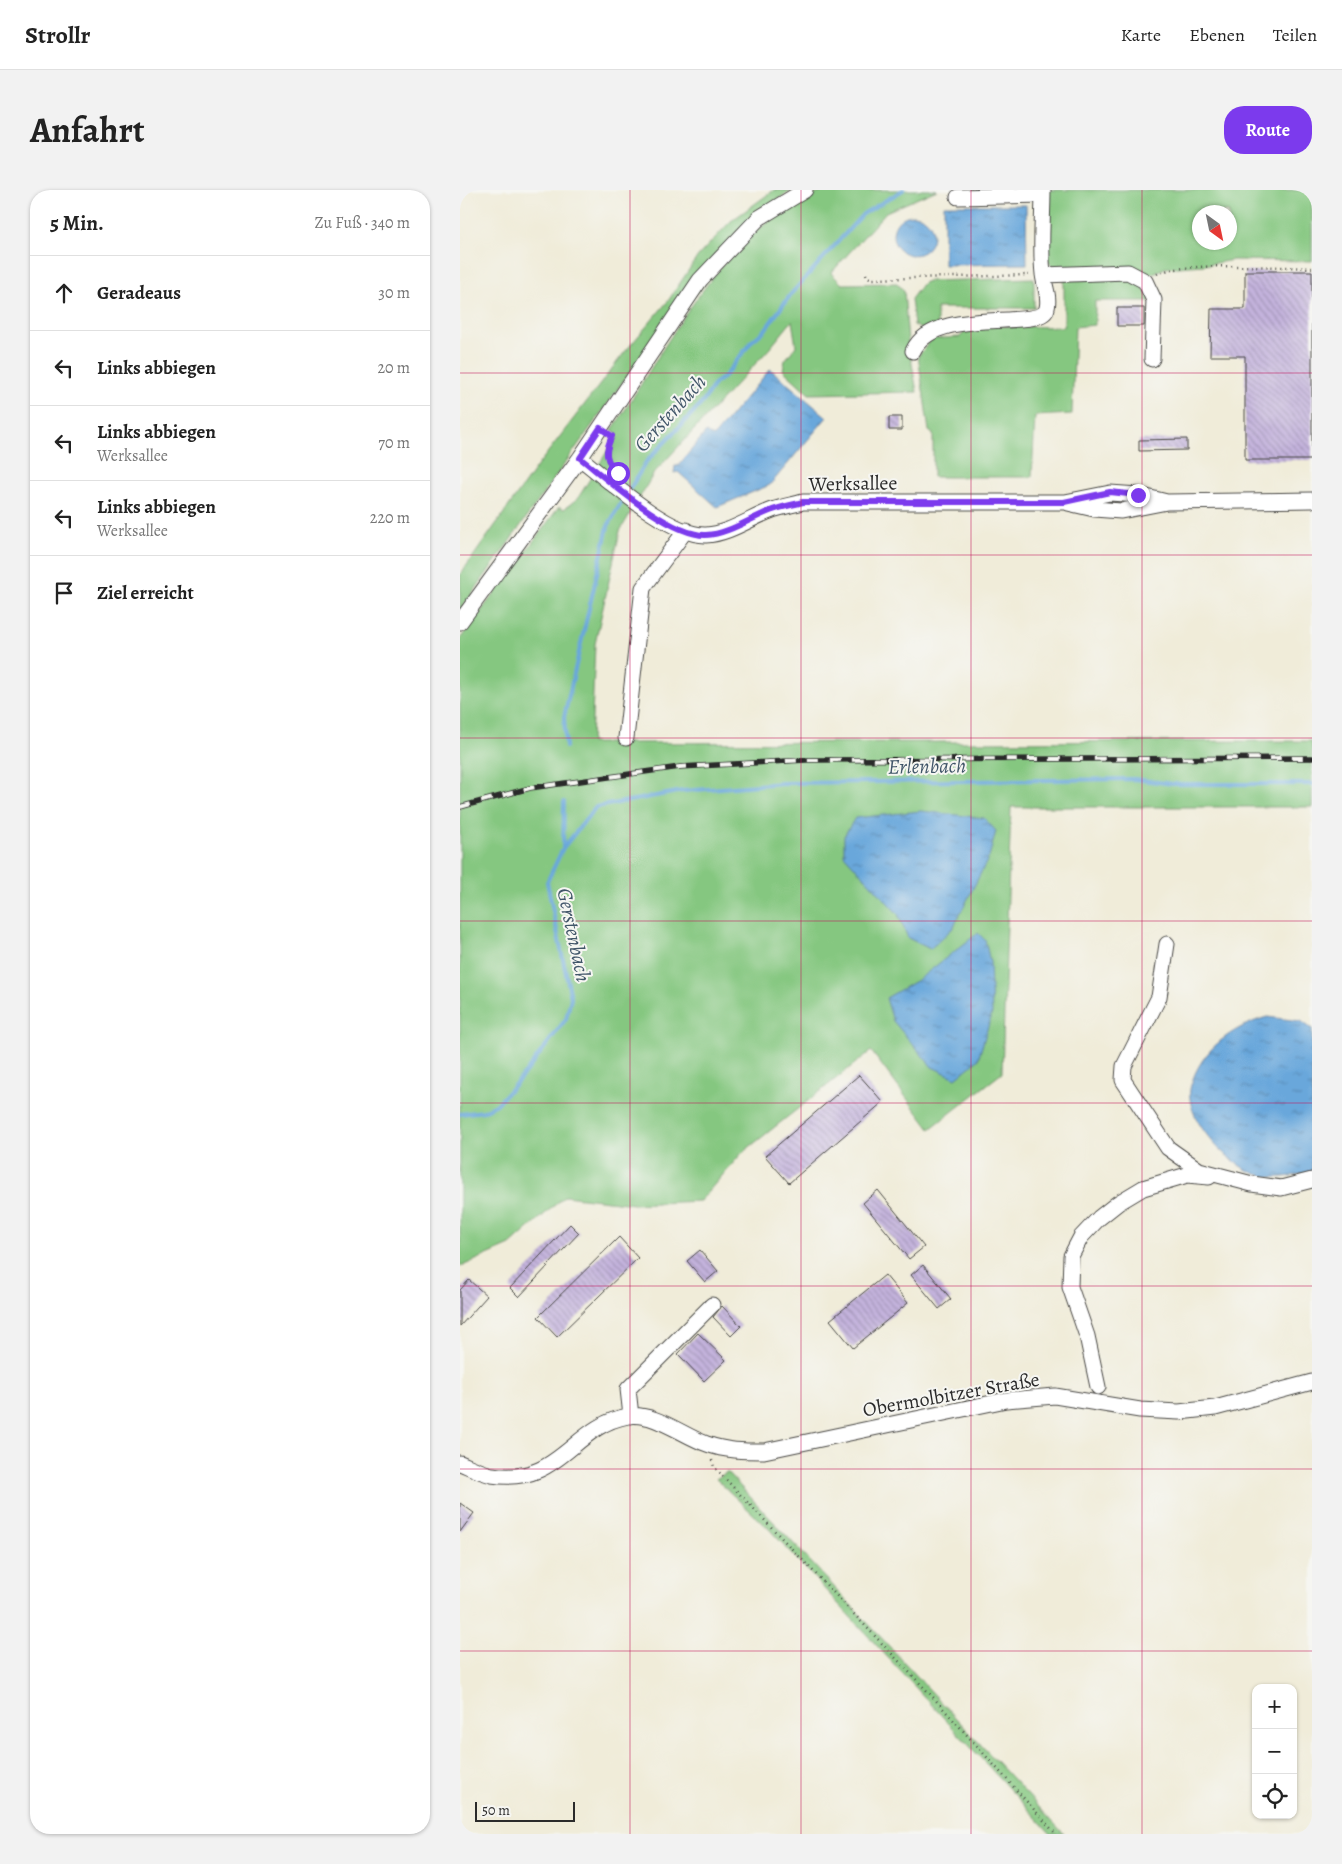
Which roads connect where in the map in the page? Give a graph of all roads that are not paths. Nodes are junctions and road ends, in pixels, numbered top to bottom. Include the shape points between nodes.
1 (805, 190) edge
2 (1043, 192) edge
3 (958, 197) dead end
4 (1043, 275) junction
5 (913, 351) dead end
6 (1152, 359) dead end
7 (580, 458) junction
8 (1312, 500) edge
9 (686, 530) junction
10 (460, 622) edge
11 (626, 738) dead end
12 (1167, 944) dead end
13 (1224, 1178) junction
14 (1312, 1180) edge
15 (712, 1305) dead end
16 (1312, 1382) edge
17 (1098, 1387) dead end
18 (631, 1416) junction
19 (460, 1463) edge

1 - 7 street via 759,218 700,280
2 - 3 street
2 - 4 street
4 - 5 street via 1048,310 1043,315 1029,320 972,320 954,324 927,335
4 - 6 street via 1128,272 1145,281 1154,300
7 - 9 street, Werksallee via 644,507
7 - 10 street
8 - 9 street, Werksallee via 1167,502 1110,492 1064,502 803,502 718,532 705,535
9 - 11 street via 643,588
12 - 13 street via 1159,997 1124,1066 1123,1080 1168,1148 1199,1170
13 - 14 street via 1281,1188
13 - 17 street via 1187,1175 1143,1188 1099,1218 1081,1237 1071,1256 1070,1287 1087,1336
15 - 18 street via 628,1389
16 - 18 street, Obermolbitzer Straße via 1215,1408 1188,1411 1140,1410 1054,1396 1006,1400 764,1451 731,1450 706,1444 654,1421
18 - 19 street, Obermolbitzer Straße via 610,1420 541,1471 518,1476 491,1474

